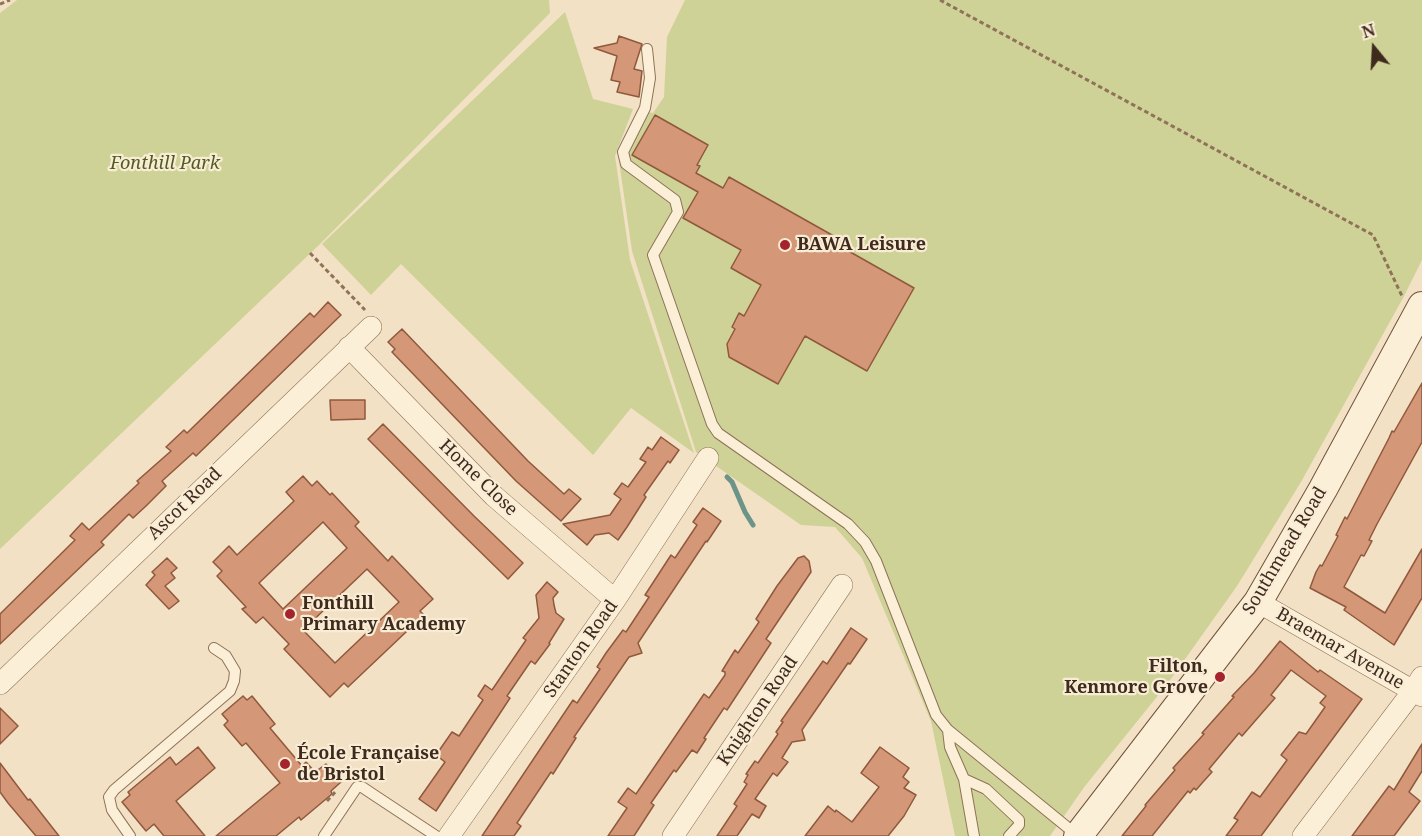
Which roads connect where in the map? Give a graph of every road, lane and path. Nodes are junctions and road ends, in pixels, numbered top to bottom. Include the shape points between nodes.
1 (10, 0) edge
2 (940, 0) edge
3 (0, 4) edge
4 (647, 49) dead end
5 (310, 253) dead end
6 (1420, 312) edge
7 (371, 327) joint
8 (349, 347) junction
9 (708, 458) dead end
10 (842, 585) dead end
11 (615, 600) junction
12 (1258, 602) junction
13 (214, 648) dead end
14 (0, 684) edge
15 (1419, 688) edge
16 (948, 730) junction
17 (964, 779) junction
18 (130, 836) edge
19 (324, 836) edge
20 (436, 836) edge
21 (449, 836) edge
22 (673, 836) edge
23 (974, 836) edge
24 (1009, 836) edge
25 (1078, 836) edge
26 (1303, 836) edge

1 - 3 path
2 - 6 path via 1373,236 1403,298
4 - 16 lane via 650,78 645,108 623,152 626,164 675,200 678,212 653,255 712,424 718,433 848,524 865,542 936,715
5 - 7 path via 368,313
6 - 12 main road, Southmead Road
7 - 8 street, Ascot Road
8 - 11 street, Home Close via 494,496
8 - 14 street, Ascot Road
9 - 11 street, Stanton Road
10 - 22 street, Knighton Road
11 - 21 street, Stanton Road
12 - 15 street, Braemar Avenue
12 - 25 main road, Southmead Road
13 - 18 lane via 226,656 235,671 230,691 109,797 111,810
15 - 26 street
16 - 17 lane via 950,747
16 - 25 lane
17 - 23 lane
17 - 24 lane via 986,789 1019,820
19 - 20 lane via 357,787 362,787

